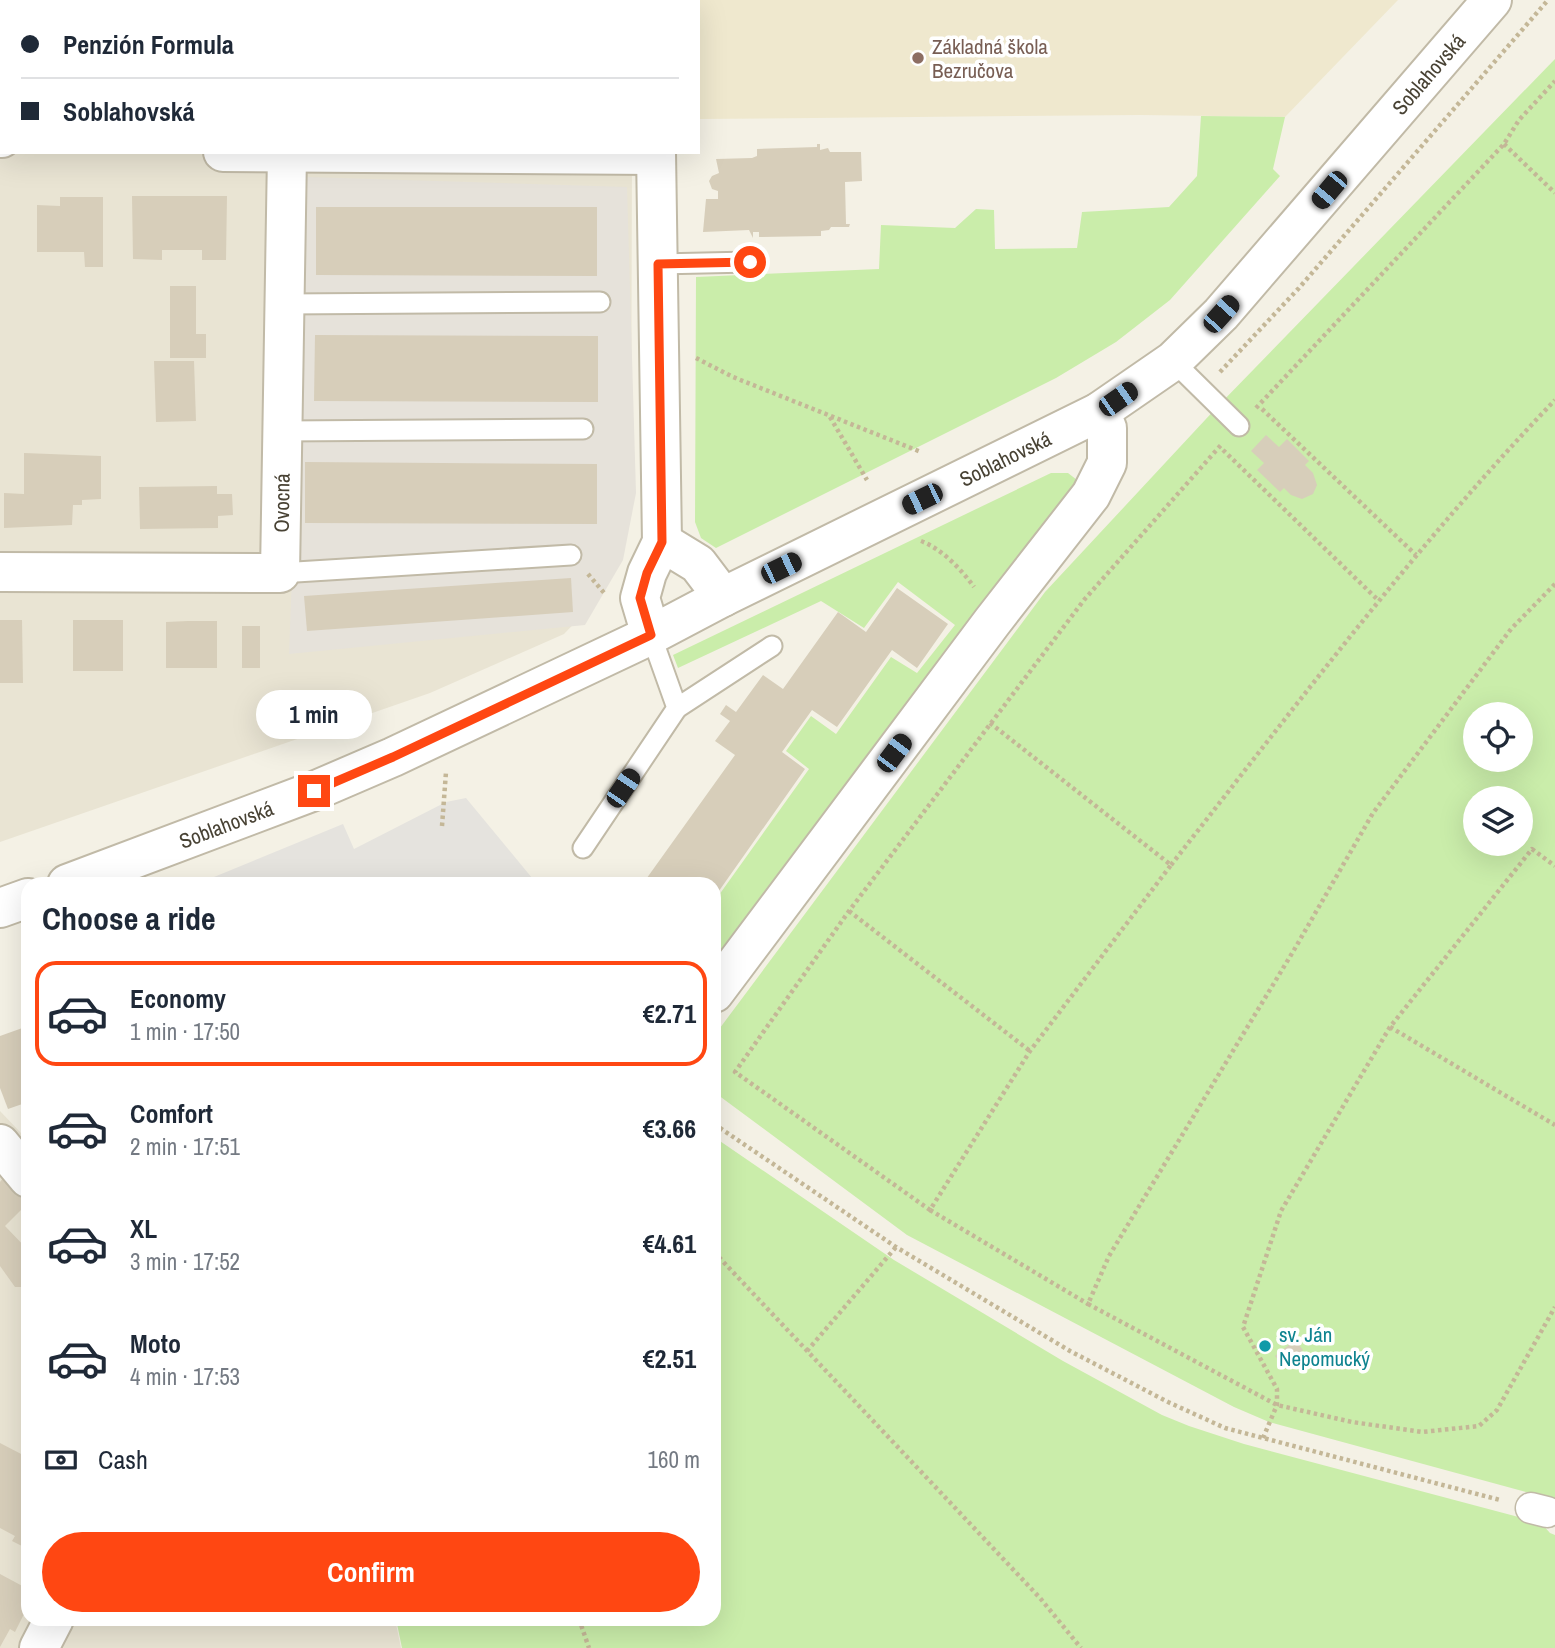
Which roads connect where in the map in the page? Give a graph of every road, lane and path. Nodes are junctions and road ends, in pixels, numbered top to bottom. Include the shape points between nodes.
1 (1492, 0) edge
2 (1548, 0) edge
3 (1555, 81) edge
4 (1504, 144) junction
5 (287, 154) joint
6 (656, 154) edge
7 (1555, 193) edge
8 (750, 262) dead end
9 (658, 264) junction
10 (600, 303) dead end
11 (284, 304) junction
12 (689, 354) dead end
13 (1173, 361) junction
14 (1215, 377) dead end
15 (1555, 400) edge
16 (1259, 406) junction
17 (1099, 412) junction
18 (829, 415) junction
19 (1239, 426) junction
20 (583, 429) dead end
21 (282, 431) junction
22 (1220, 446) junction
23 (921, 453) dead end
24 (867, 480) dead end
25 (918, 540) dead end
26 (662, 542) junction
27 (571, 555) dead end
28 (1416, 555) junction
29 (0, 572) edge
30 (279, 573) junction
31 (1555, 584) edge
32 (723, 597) junction
33 (1379, 601) junction
34 (992, 622) junction
35 (651, 635) junction
36 (772, 646) dead end
37 (677, 708) junction
38 (990, 723) junction
39 (447, 768) dead end
40 (442, 826) dead end
41 (583, 848) dead end
42 (1171, 865) junction
43 (1555, 866) edge
44 (86, 877) edge
45 (21, 900) edge
46 (0, 908) edge
47 (849, 911) junction
48 (721, 984) edge
49 (1391, 1027) junction
50 (1030, 1051) junction
51 (1555, 1125) edge
52 (721, 1129) edge
53 (0, 1144) edge
54 (21, 1170) edge
55 (930, 1210) junction
56 (896, 1247) junction
57 (721, 1259) edge
58 (1088, 1304) junction
59 (1555, 1307) edge
60 (807, 1351) junction
61 (1277, 1405) junction
62 (1263, 1437) junction
63 (1539, 1510) dead end
64 (50, 1626) edge
65 (581, 1626) edge
66 (39, 1648) edge
67 (589, 1648) edge
68 (1081, 1648) edge

1 - 13 street, Soblahovská via 1267,264
2 - 14 path via 1299,288
3 - 4 path
4 - 7 path
4 - 16 path
5 - 6 street
5 - 11 street, Ovocná
6 - 9 street
8 - 9 lane
9 - 26 street
10 - 11 lane
11 - 21 street, Ovocná
12 - 18 path via 733,377
13 - 17 street, Soblahovská
13 - 19 lane
15 - 28 path
16 - 19 path
16 - 28 path
17 - 32 street, Soblahovská
17 - 34 street via 1107,428 1108,456 1091,495
18 - 23 path
18 - 24 path
19 - 22 path
20 - 21 lane
21 - 30 street, Ovocná
22 - 33 path
22 - 38 path via 1084,600
25 - 34 path via 930,544 964,572
26 - 32 street via 698,564
26 - 35 street via 640,598
27 - 30 lane
28 - 33 path
29 - 30 street
31 - 58 path via 1511,629 1373,813 1109,1256
32 - 35 street, Soblahovská
33 - 42 path
34 - 48 street
35 - 37 lane
35 - 44 street, Soblahovská via 314,791
36 - 37 lane
37 - 41 lane
38 - 42 path
38 - 47 path
39 - 40 path
42 - 50 path
43 - 49 path via 1532,849
45 - 46 street
47 - 50 path
47 - 55 path via 734,1072
49 - 51 path
49 - 61 path via 1281,1211 1243,1326 1278,1389
50 - 55 path
52 - 56 path
53 - 54 street
55 - 58 path
56 - 60 path
56 - 62 path via 1140,1388 1225,1428
57 - 60 path
58 - 61 path
59 - 61 path via 1497,1410 1479,1426 1422,1432
60 - 68 path via 1040,1598
61 - 62 path
62 - 63 path
64 - 66 street
65 - 67 path

